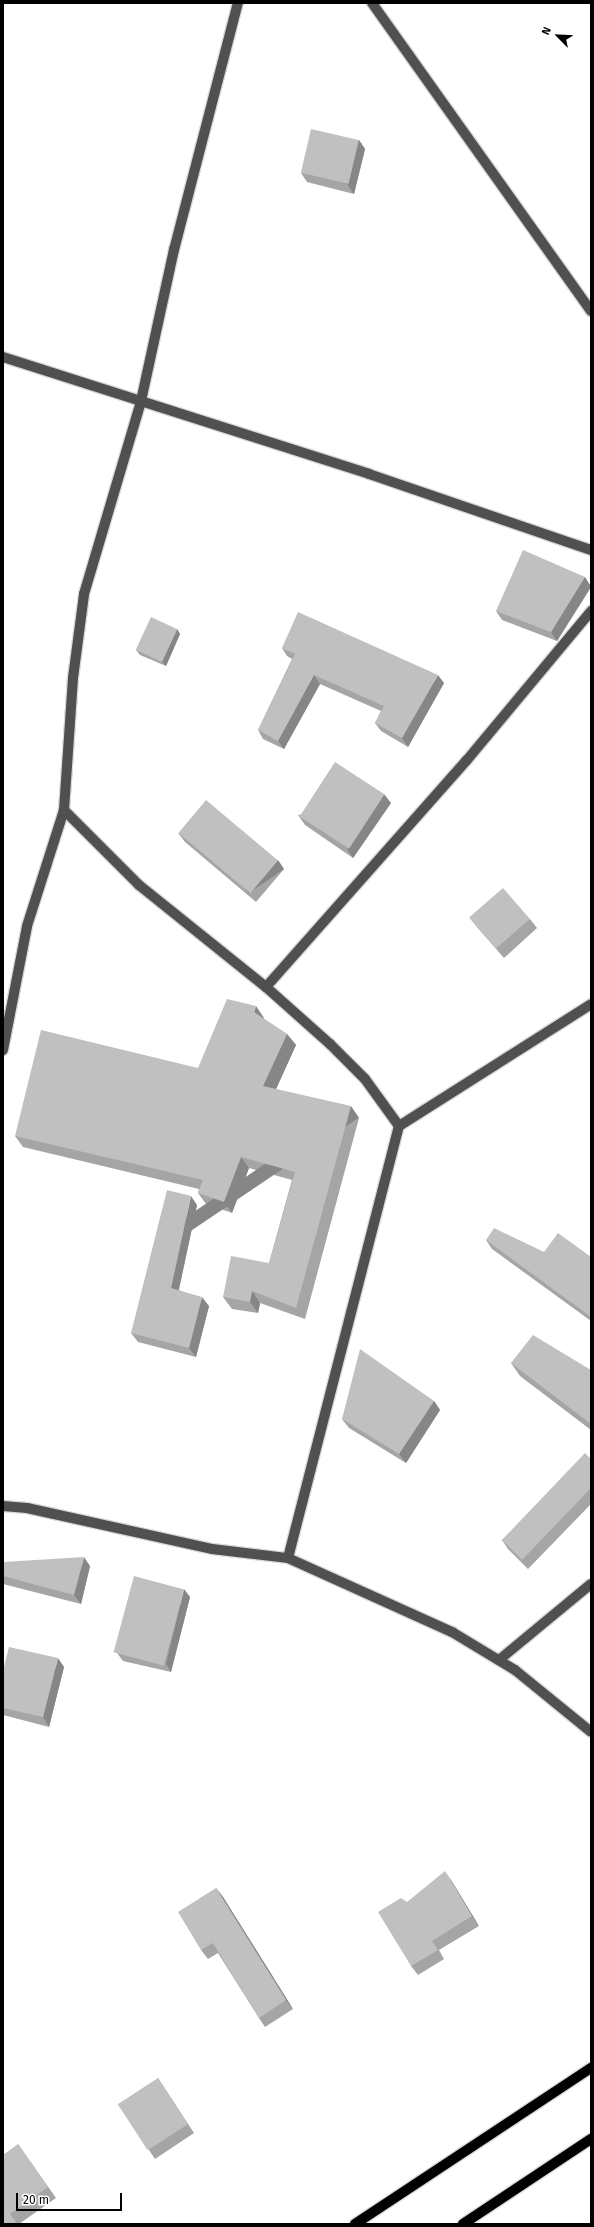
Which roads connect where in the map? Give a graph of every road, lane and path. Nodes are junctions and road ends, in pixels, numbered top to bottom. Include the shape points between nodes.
1 (238, 3) edge
2 (372, 3) edge
3 (591, 311) edge
4 (3, 357) edge
5 (141, 401) junction
6 (591, 550) edge
7 (591, 611) edge
8 (64, 810) junction
9 (266, 987) junction
10 (591, 1004) edge
11 (3, 1050) edge
12 (400, 1126) junction
13 (3, 1506) edge
14 (288, 1558) junction
15 (591, 1584) edge
16 (499, 1660) junction
17 (591, 1732) edge
18 (591, 2068) edge
19 (591, 2139) edge
20 (355, 2224) edge
21 (463, 2224) edge

1 - 5 street via 174,250
2 - 3 street
4 - 5 street
5 - 6 street
5 - 8 street via 84,594 73,678
7 - 9 street via 467,760
8 - 9 street via 139,886
8 - 11 street via 27,926
9 - 12 street via 365,1080
10 - 12 street
12 - 14 street
13 - 14 street via 27,1508 212,1549
14 - 16 street via 452,1632
15 - 16 street
16 - 17 street
18 - 20 main road
19 - 21 main road

